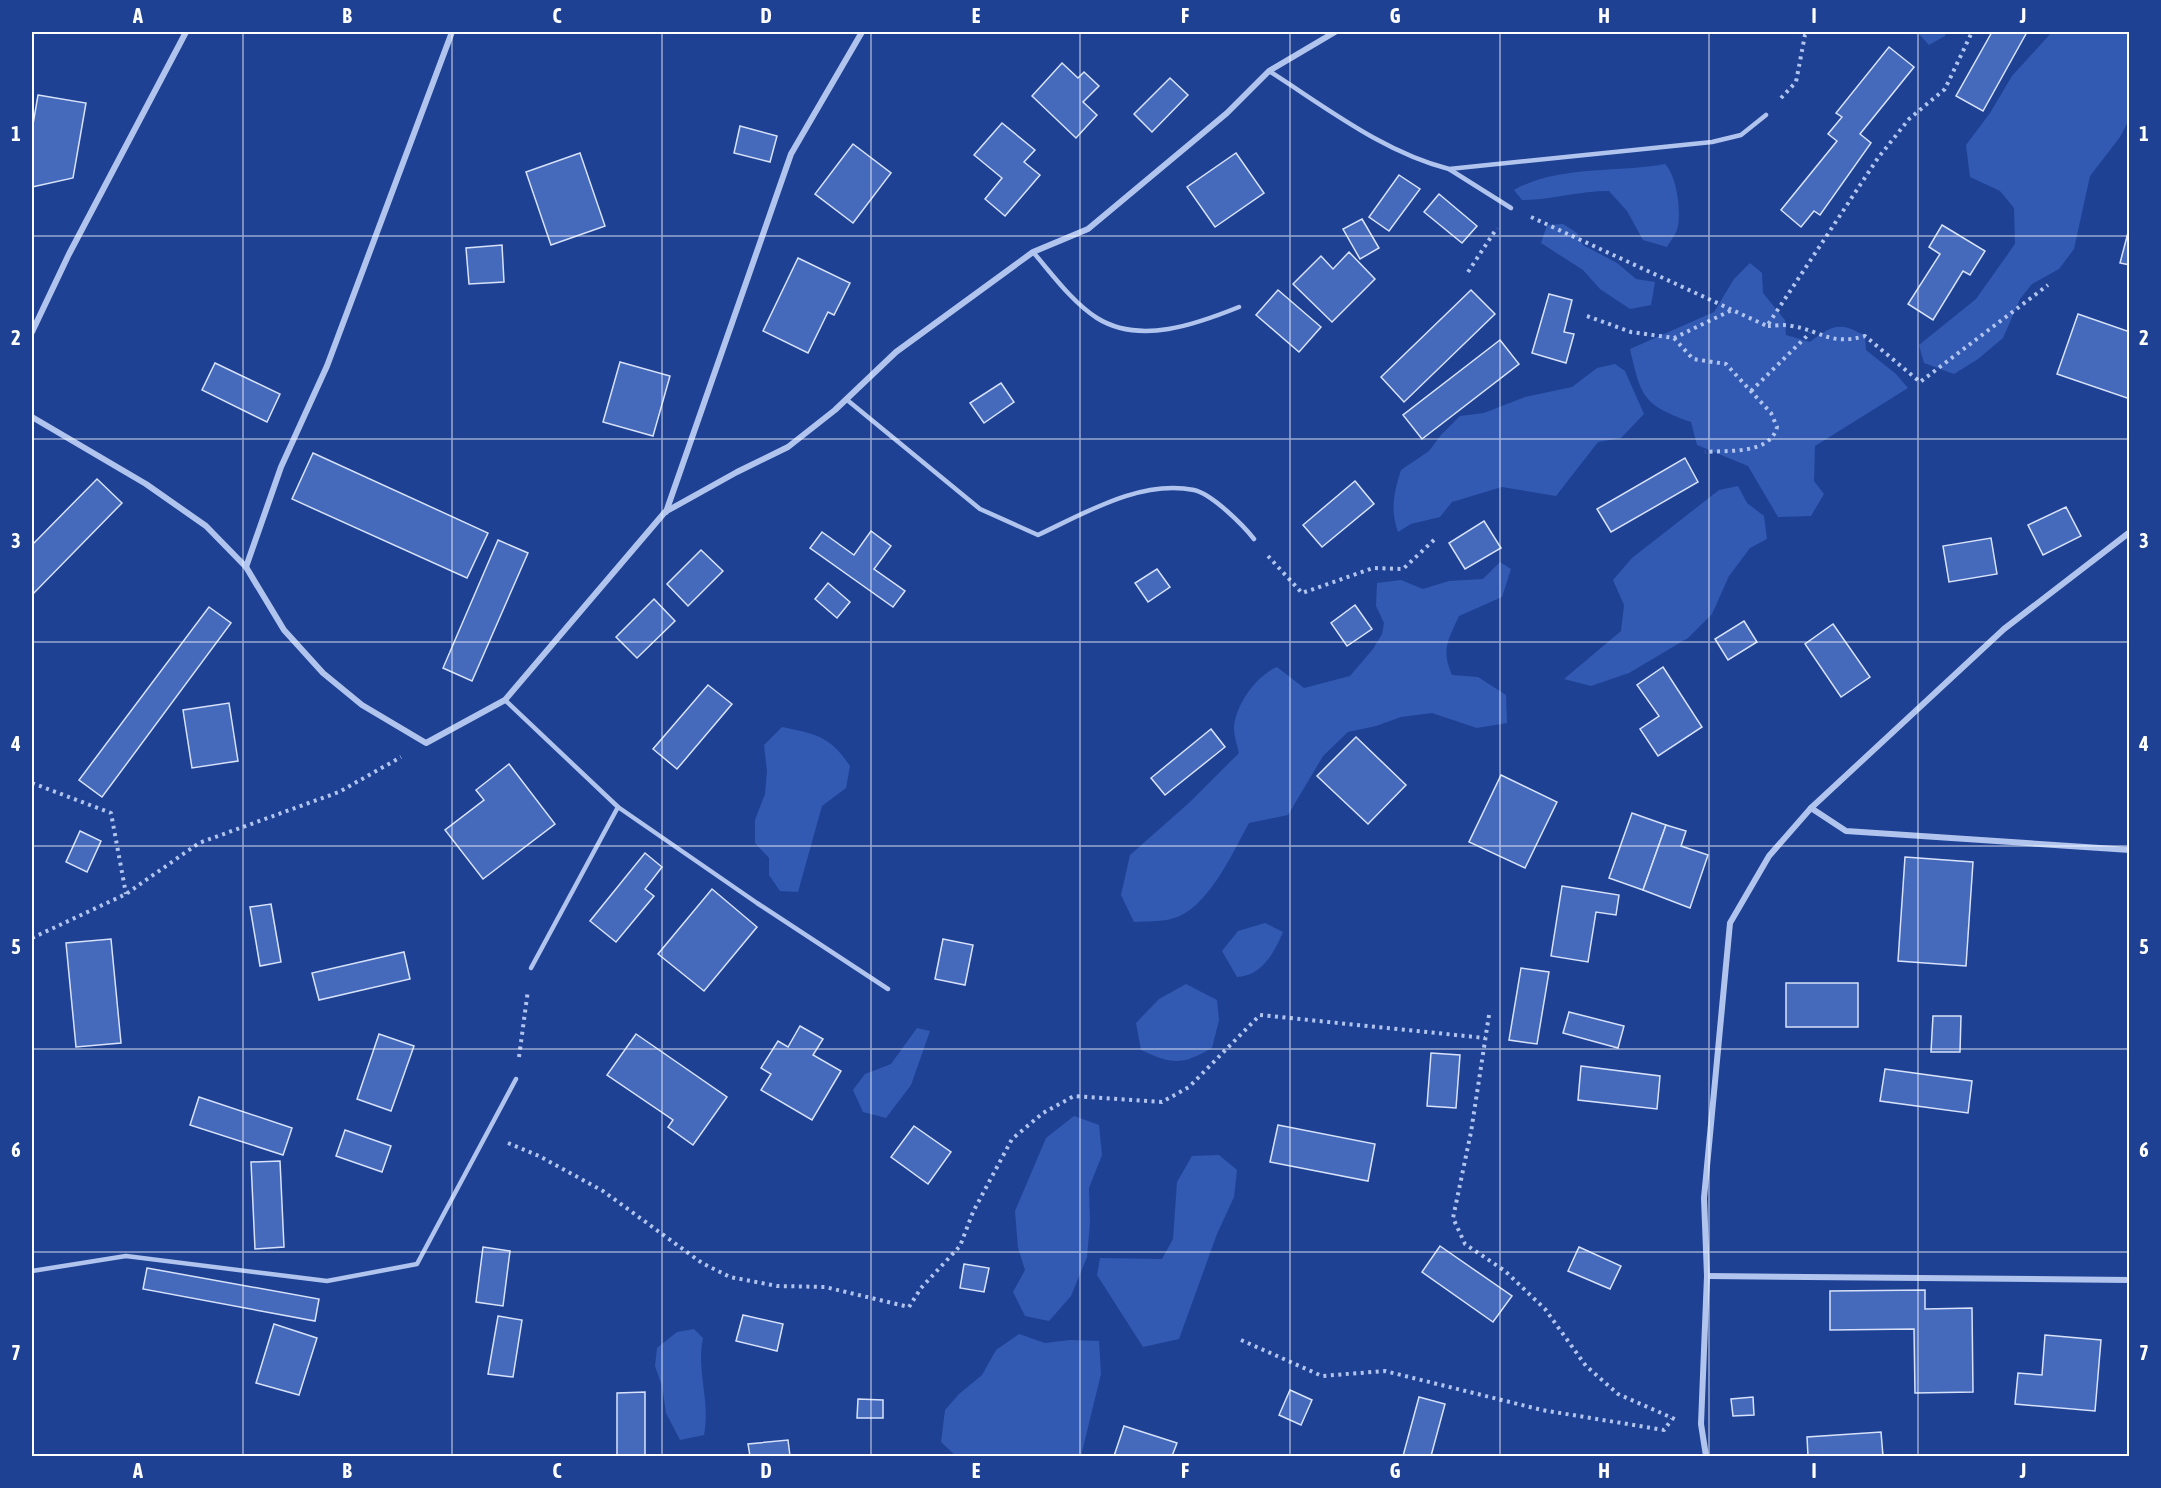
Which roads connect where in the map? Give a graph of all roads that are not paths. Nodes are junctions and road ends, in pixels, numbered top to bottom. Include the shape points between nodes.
1 (186, 32) edge
2 (452, 32) edge
3 (862, 32) edge
4 (1335, 32) edge
5 (1269, 71) junction
6 (1766, 115) road end
7 (1449, 169) junction
8 (1511, 208) road end
9 (1033, 252) junction
10 (1239, 307) dead end
11 (32, 332) edge
12 (846, 399) junction
13 (32, 417) edge
14 (666, 512) junction
15 (2130, 531) edge
16 (1254, 539) road end
17 (246, 567) junction
18 (505, 700) junction
19 (618, 807) junction
20 (1810, 808) junction
21 (2130, 850) edge
22 (531, 968) road end
23 (888, 989) dead end
24 (516, 1079) road end
25 (32, 1271) edge
26 (1707, 1276) junction
27 (2130, 1280) edge
28 (1706, 1456) edge

1 - 11 street
2 - 17 street via 327,366 281,467
3 - 14 street via 791,154
4 - 5 street
5 - 7 lane via 1380,142
5 - 9 street via 1227,113 1088,229
6 - 7 lane via 1741,135 1712,142
7 - 8 lane
9 - 10 lane via 1083,306 1098,318 1122,328 1170,330
9 - 12 street via 896,352
12 - 14 street via 788,447
12 - 16 lane via 980,509 1038,535 1096,508 1148,490 1196,490 1239,520
13 - 17 street via 172,502 206,526
14 - 18 street
15 - 20 street via 2004,629
17 - 18 street via 284,630 323,673 362,705 426,743
18 - 19 lane
19 - 22 lane
19 - 23 lane
20 - 21 street via 1846,831
20 - 26 street via 1768,856 1730,923 1704,1198
24 - 25 lane via 417,1264 327,1281 126,1257
26 - 27 street
26 - 28 street via 1701,1424

